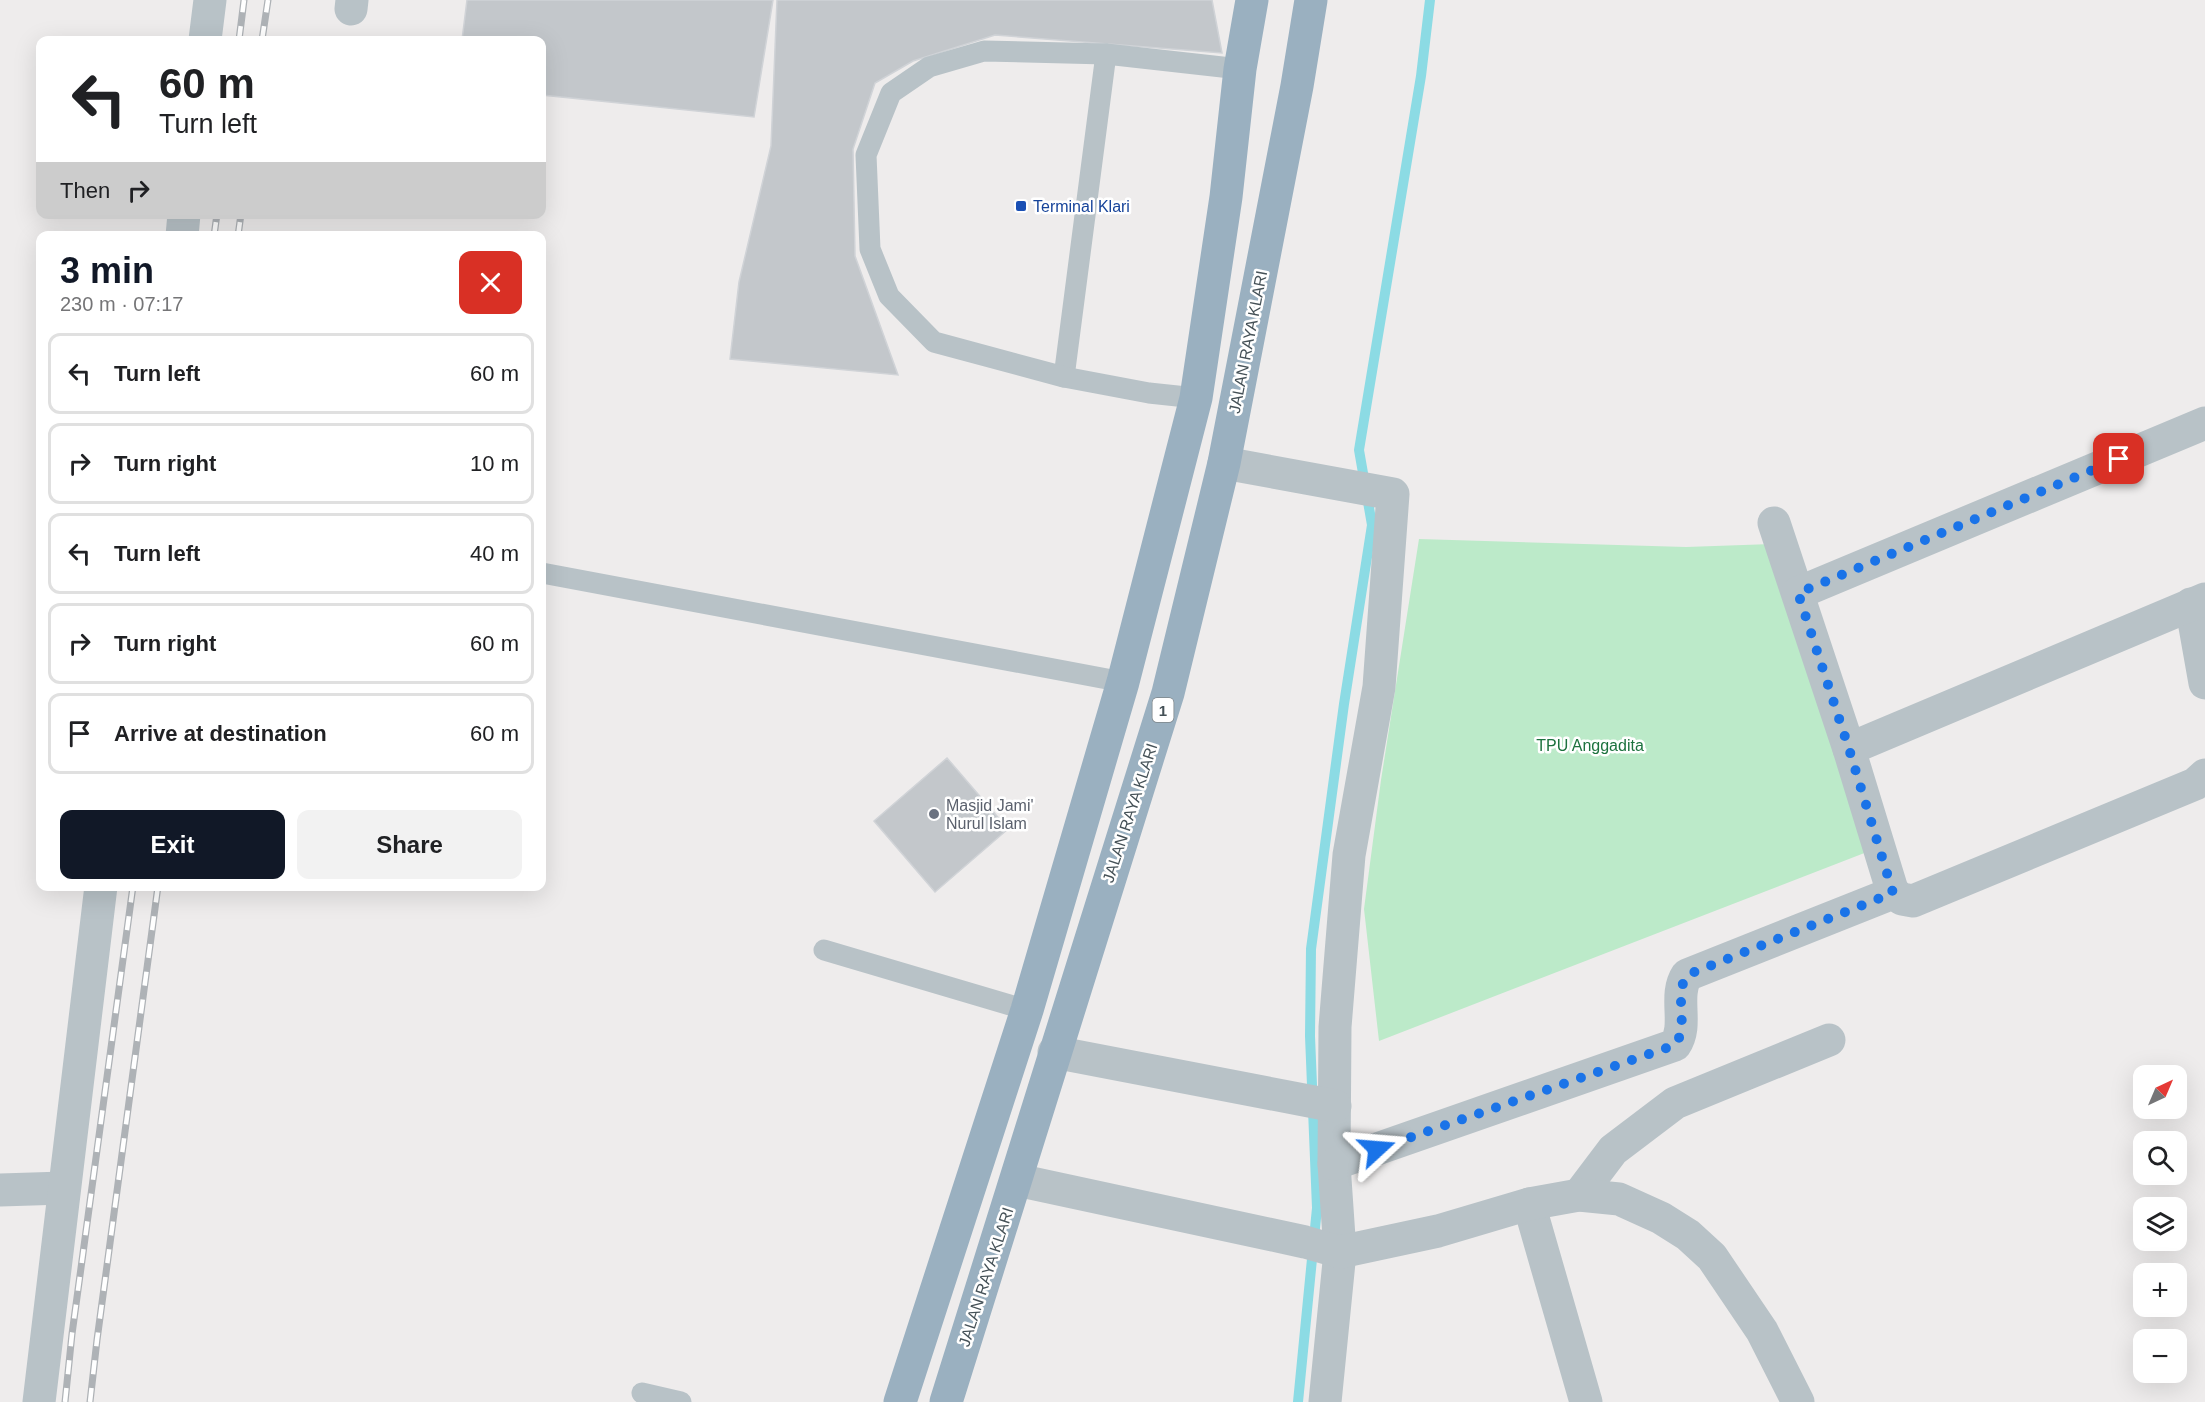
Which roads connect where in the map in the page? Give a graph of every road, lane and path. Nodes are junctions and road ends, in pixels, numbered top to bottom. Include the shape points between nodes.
1 (210, 0) edge
2 (1252, 0) edge
3 (1311, 0) edge
4 (206, 36) edge
5 (1106, 54) junction
6 (1240, 69) junction
7 (1064, 377) junction
8 (1196, 398) junction
9 (1237, 400) junction
10 (2205, 423) edge
11 (1224, 463) junction
12 (1774, 523) dead end
13 (546, 574) edge
14 (1798, 593) junction
15 (2198, 602) edge
16 (1123, 682) junction
17 (2205, 683) edge
18 (1849, 749) junction
19 (2205, 776) edge
20 (100, 891) edge
21 (1893, 893) junction
22 (824, 950) dead end
23 (1027, 1010) junction
24 (1829, 1040) dead end
25 (1054, 1052) junction
26 (1321, 1102) junction
27 (1334, 1164) junction
28 (1017, 1180) junction
29 (64, 1188) junction
30 (0, 1190) edge
31 (1579, 1195) junction
32 (1529, 1204) junction
33 (1323, 1247) junction
34 (642, 1393) dead end
35 (39, 1402) edge
36 (681, 1402) edge
37 (900, 1402) edge
38 (946, 1402) edge
39 (1325, 1402) edge
40 (1586, 1402) edge
41 (1798, 1402) edge

1 - 4 street
2 - 6 highway
3 - 9 highway, JALAN RAYA KLARI / 1
5 - 6 lane
5 - 7 lane
5 - 7 lane via 984,51 928,67 891,93 866,155 870,249 889,296 934,342
6 - 8 highway via 1226,197
7 - 8 lane
8 - 9 highway
8 - 16 highway
9 - 11 highway, JALAN RAYA KLARI / 1
10 - 14 street
11 - 25 highway, JALAN RAYA KLARI / 1 via 1168,693
11 - 26 street via 1393,494 1379,687 1349,855 1335,1027
12 - 14 street
13 - 16 lane
14 - 18 street
15 - 17 street
15 - 18 street
16 - 23 highway
18 - 21 street
19 - 21 street via 2195,784 1913,901
20 - 29 street
21 - 27 street via 1687,975 1681,984 1680,1037 1675,1045
22 - 23 lane
23 - 37 highway
24 - 31 street via 1675,1103 1613,1150
25 - 26 street
25 - 28 highway, JALAN RAYA KLARI / 1
26 - 27 street
27 - 33 street
28 - 33 street
28 - 38 highway, JALAN RAYA KLARI / 1
29 - 30 street
29 - 35 street
31 - 32 street
31 - 41 street via 1619,1199 1661,1218 1712,1257 1762,1331
32 - 33 street via 1438,1231
32 - 40 street
33 - 39 street
34 - 36 lane

